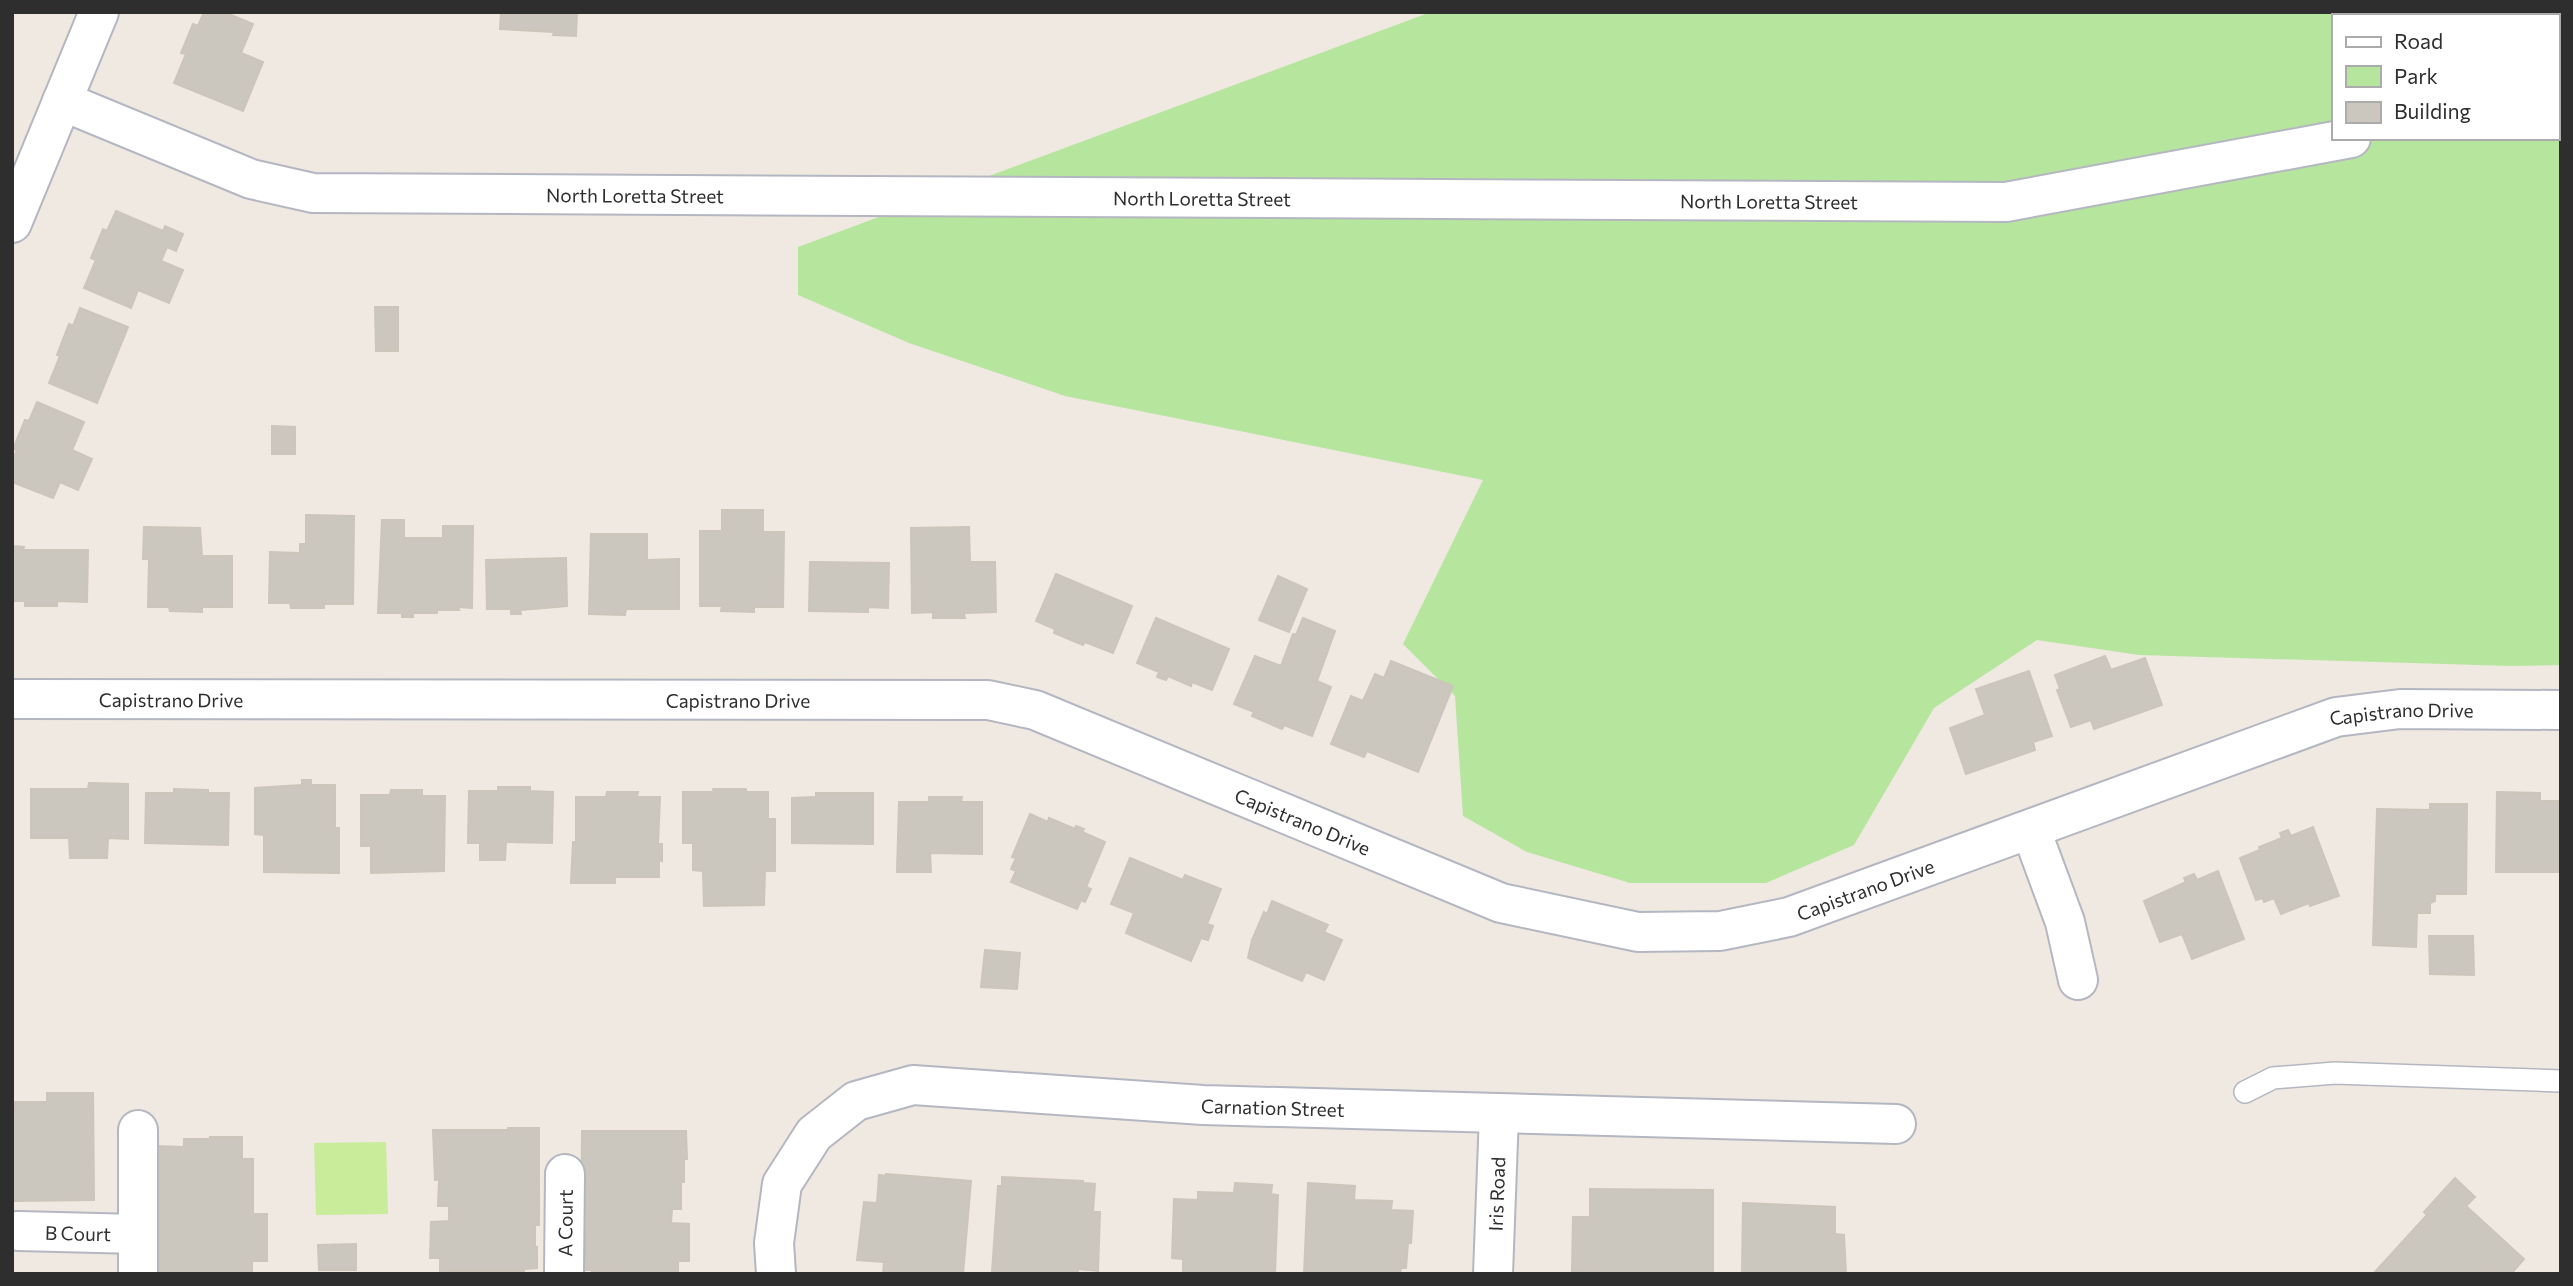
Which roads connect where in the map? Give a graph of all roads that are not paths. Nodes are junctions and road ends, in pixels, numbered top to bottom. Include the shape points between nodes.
1 (99, 12) edge
2 (62, 101) junction
3 (2340, 140) edge
4 (12, 223) edge
5 (12, 699) edge
6 (2561, 710) edge
7 (2031, 830) junction
8 (2078, 980) dead end
9 (2561, 1081) edge
10 (2245, 1092) dead end
11 (1500, 1114) junction
12 (1896, 1124) dead end
13 (138, 1130) dead end
14 (565, 1174) dead end
15 (18, 1231) dead end
16 (138, 1234) junction
17 (138, 1274) edge
18 (564, 1274) edge
19 (776, 1274) edge
20 (1493, 1274) edge

1 - 2 street
2 - 3 street, North Loretta Street via 251,180 313,193 2006,202
2 - 4 street
5 - 7 street, Capistrano Drive via 988,700 1035,710 1501,903 1639,933 1720,931 1789,918
6 - 7 street, Capistrano Drive via 2400,709 2336,718
7 - 8 street via 2065,922
9 - 10 lane via 2335,1073 2273,1077
11 - 12 street, Carnation Street
11 - 19 street, Carnation Street via 1203,1105 913,1085 856,1101 814,1134 782,1184 774,1243
11 - 20 street, Iris Road
13 - 16 street, B Court
14 - 18 street, A Court
15 - 16 street, B Court
16 - 17 street, B Court

